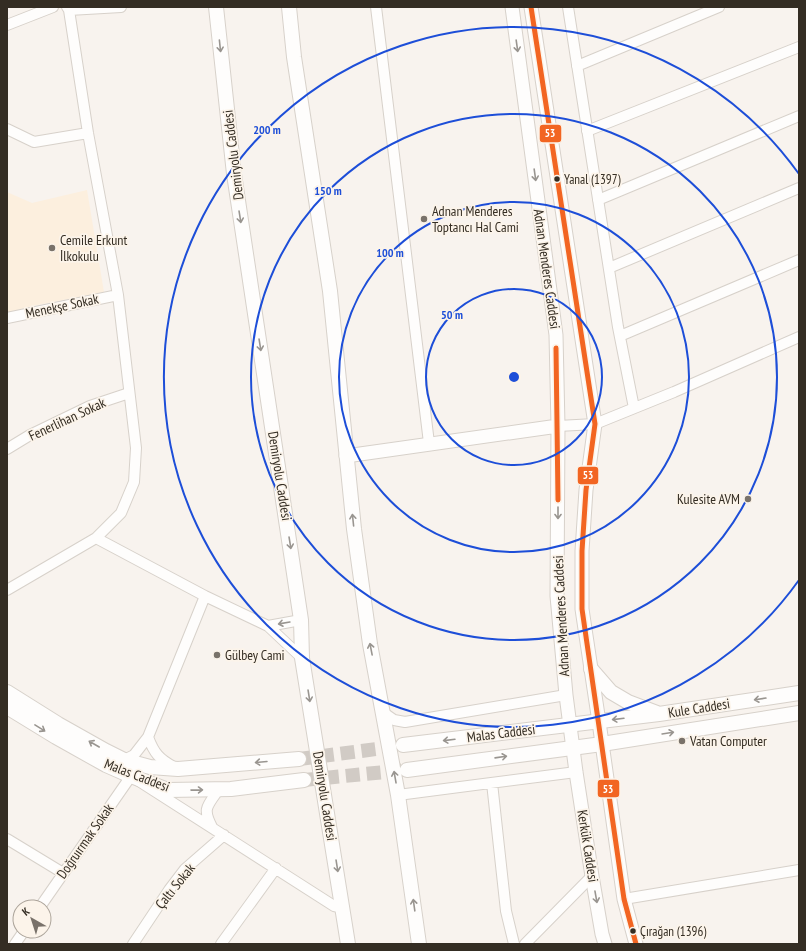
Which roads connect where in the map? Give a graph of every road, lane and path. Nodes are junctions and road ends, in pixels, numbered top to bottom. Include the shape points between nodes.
1 (53, 7) edge
2 (121, 7) edge
3 (216, 7) edge
4 (289, 7) edge
5 (376, 7) edge
6 (512, 7) edge
7 (532, 7) edge
8 (568, 7) edge
9 (719, 7) edge
10 (68, 9) edge
11 (7, 25) edge
12 (799, 47) edge
13 (577, 66) junction
14 (799, 116) edge
15 (7, 129) edge
16 (587, 131) junction
17 (88, 133) junction
18 (799, 188) edge
19 (598, 200) junction
20 (799, 260) edge
21 (609, 268) junction
22 (118, 295) junction
23 (7, 318) edge
24 (620, 336) junction
25 (799, 337) edge
26 (129, 393) junction
27 (634, 408) junction
28 (595, 424) junction
29 (558, 426) junction
30 (429, 443) junction
31 (7, 449) edge
32 (346, 456) junction
33 (96, 538) junction
34 (7, 590) edge
35 (205, 596) junction
36 (301, 620) junction
37 (268, 626) junction
38 (302, 658) junction
39 (591, 669) junction
40 (7, 692) edge
41 (799, 693) edge
42 (566, 695) junction
43 (7, 707) edge
44 (384, 713) junction
45 (799, 713) edge
46 (659, 714) junction
47 (599, 722) junction
48 (570, 725) junction
49 (148, 737) junction
50 (602, 744) junction
51 (403, 746) tunnel mouth
52 (573, 747) junction
53 (300, 759) tunnel mouth
54 (124, 760) junction
55 (178, 769) junction
56 (407, 770) tunnel mouth
57 (576, 772) junction
58 (131, 776) junction
59 (304, 780) tunnel mouth
60 (492, 783) junction
61 (231, 789) junction
62 (398, 795) junction
63 (212, 828) junction
64 (224, 835) junction
65 (7, 839) edge
66 (276, 868) junction
67 (799, 870) edge
68 (63, 872) junction
69 (592, 876) junction
70 (45, 899) edge
71 (624, 899) junction
72 (344, 908) junction
73 (133, 944) edge
74 (221, 944) edge
75 (348, 944) edge
76 (419, 944) edge
77 (514, 944) edge
78 (525, 944) edge
79 (606, 944) edge
80 (636, 944) edge

1 - 11 street
2 - 10 street
3 -> 36 main road, Demiryolu Caddesi via 234,174
4 - 32 main road via 330,291
5 - 30 street
6 -> 29 street, Adnan Menderes Caddesi via 556,335
7 - 28 street, Adnan Menderes Caddesi
8 - 13 street
9 - 13 street
10 - 17 street
12 - 16 street
13 - 16 street
14 - 19 street
15 - 17 street via 34,142
16 - 19 street
17 - 22 street
18 - 21 street
19 - 21 street
20 - 24 street
21 - 24 street
22 - 23 street, Menekşe Sokak
22 - 26 street
24 - 27 street
25 - 27 street
26 - 31 street, Fenerlihan Sokak via 90,406
26 - 33 street via 136,448 134,482 121,513
27 - 28 street
28 - 29 street
28 - 39 street, Adnan Menderes Caddesi via 586,490 582,551 582,608
29 - 30 street
29 -> 42 street, Adnan Menderes Caddesi via 557,596
30 - 32 street
44 -> 32 main road via 370,644
33 - 34 street
33 - 35 street
35 - 37 street
35 - 49 street
36 -> 37 street
36 - 38 main road, Demiryolu Caddesi
37 - 38 street
38 -> 72 main road, Demiryolu Caddesi
39 - 46 main road via 611,692 628,702
39 - 47 street, Adnan Menderes Caddesi
54 -> 40 main road, Malas Caddesi via 58,724
41 -> 46 main road, Kule Caddesi
42 - 44 street via 406,722 394,720
42 - 48 street, Adnan Menderes Caddesi
43 -> 58 main road, Malas Caddesi via 56,737
62 -> 44 main road
50 -> 45 main road, Kule Caddesi
46 -> 47 main road, Kule Caddesi
47 - 48 main road, Malas Caddesi
47 - 50 street, Adnan Menderes Caddesi
48 -> 51 main road, Malas Caddesi
48 - 52 street, Adnan Menderes Caddesi
49 - 54 street via 134,755
49 - 55 street via 153,751 163,762
50 - 52 main road, Malas Caddesi
50 - 71 street, Kerkük Caddesi
56 -> 52 main road, Malas Caddesi
52 - 57 street, Kerkük Caddesi
53 -> 55 main road, Malas Caddesi
54 - 55 main road, Malas Caddesi via 150,767
57 - 60 street
57 - 69 street, Kerkük Caddesi
58 -> 61 main road, Malas Caddesi via 168,790
58 - 63 street
58 - 68 street, Doğruırmak Sokak
59 - 61 main road, Malas Caddesi
60 - 62 street
60 - 77 street via 506,910
61 - 63 street via 217,792 207,805 206,816
76 -> 62 main road
63 - 64 street
64 - 66 street
64 - 73 street, Çaltı Sokak via 185,869
65 - 68 street
66 - 72 street via 334,906
66 - 74 street
67 - 71 street
68 - 70 street, Doğruırmak Sokak
69 - 78 street
69 -> 79 street, Kerkük Caddesi
71 - 80 street, Kerkük Caddesi
72 - 75 main road, Demiryolu Caddesi

